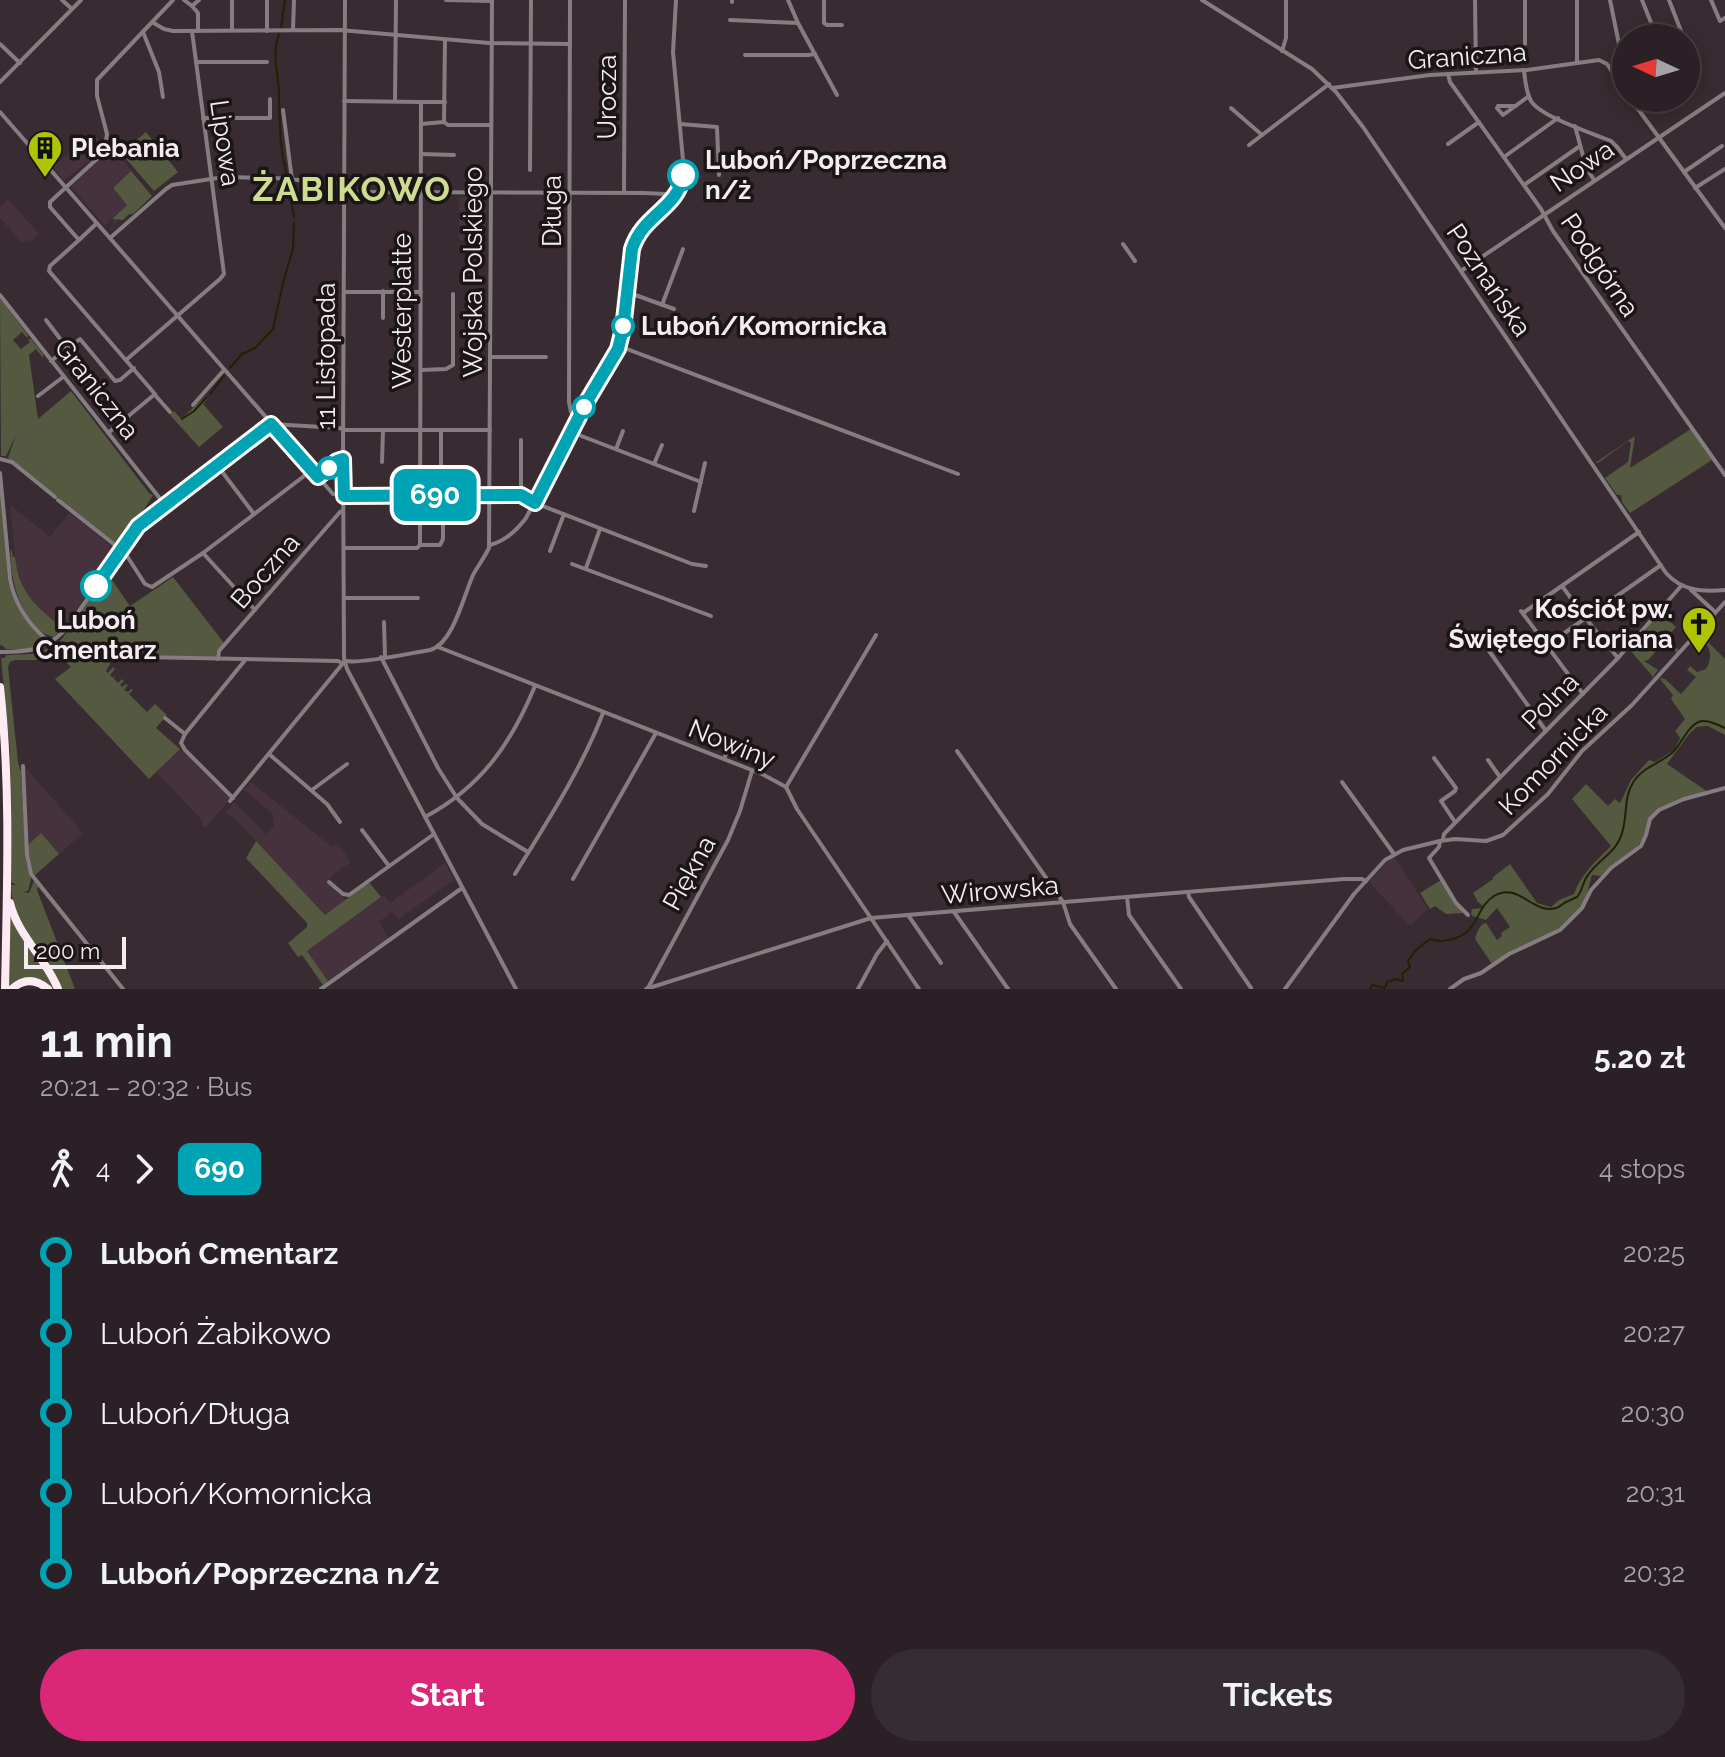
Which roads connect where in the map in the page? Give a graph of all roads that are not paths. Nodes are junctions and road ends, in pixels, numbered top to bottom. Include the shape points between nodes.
1 (62, 0) edge
2 (81, 0) edge
3 (173, 0) edge
4 (184, 0) edge
5 (199, 0) edge
6 (232, 0) edge
7 (267, 0) edge
8 (294, 0) edge
9 (345, 0) edge
10 (396, 0) edge
11 (446, 0) edge
12 (531, 0) edge
13 (570, 0) edge
14 (625, 0) edge
15 (676, 0) edge
16 (788, 0) edge
17 (824, 0) edge
18 (1202, 0) edge
19 (1286, 0) edge
20 (1475, 0) edge
21 (1525, 0) edge
22 (1577, 0) edge
23 (1610, 0) edge
24 (1642, 0) edge
25 (1669, 0) edge
26 (1711, 0) edge
27 (490, 1) edge
28 (192, 6) junction
29 (72, 9) junction
30 (730, 20) dead end
31 (1722, 20) edge
32 (152, 22) junction
33 (798, 23) junction
34 (1615, 24) edge
35 (1652, 24) edge
36 (1678, 24) edge
37 (842, 25) dead end
38 (195, 31) junction
39 (232, 31) junction
40 (267, 31) junction
41 (293, 31) junction
42 (345, 31) junction
43 (143, 32) junction
44 (396, 36) junction
45 (445, 40) junction
46 (491, 43) junction
47 (0, 44) edge
48 (531, 44) junction
49 (570, 44) junction
50 (1525, 44) dead end
51 (1282, 51) junction
52 (815, 54) junction
53 (745, 55) dead end
54 (196, 62) junction
55 (267, 62) dead end
56 (20, 63) junction
57 (1577, 63) junction
58 (1524, 70) junction
59 (1476, 72) junction
60 (1612, 72) edge
61 (1448, 74) junction
62 (0, 82) edge
63 (1330, 86) junction
64 (1725, 93) edge
65 (837, 95) dead end
66 (1529, 96) junction
67 (163, 97) dead end
68 (270, 99) dead end
69 (344, 101) junction
70 (395, 101) junction
71 (421, 102) junction
72 (445, 102) junction
73 (1516, 106) dead end
74 (1231, 108) dead end
75 (283, 110) dead end
76 (0, 112) edge
77 (1640, 112) edge
78 (203, 118) junction
79 (1558, 118) junction
80 (444, 122) junction
81 (1479, 122) junction
82 (421, 124) junction
83 (680, 124) junction
84 (491, 125) junction
85 (1575, 126) junction
86 (1262, 135) junction
87 (1659, 137) junction
88 (1448, 144) dead end
89 (1249, 145) dead end
90 (1580, 146) junction
91 (1722, 146) dead end
92 (421, 154) junction
93 (454, 155) dead end
94 (1504, 157) junction
95 (1626, 159) junction
96 (1725, 169) edge
97 (530, 170) dead end
98 (1684, 172) junction
99 (719, 175) dead end
100 (211, 179) junction
101 (292, 180) junction
102 (1594, 180) junction
103 (344, 184) junction
104 (1524, 185) junction
105 (65, 187) junction
106 (1695, 188) junction
107 (344, 192) junction
108 (421, 192) junction
109 (491, 192) junction
110 (570, 193) junction
111 (624, 193) junction
112 (673, 198) junction
113 (1544, 214) junction
114 (97, 223) junction
115 (1724, 226) edge
116 (110, 238) junction
117 (79, 240) junction
118 (1123, 244) dead end
119 (683, 249) dead end
120 (1135, 261) dead end
121 (1461, 271) junction
122 (383, 291) junction
123 (344, 292) junction
124 (421, 292) junction
125 (627, 292) junction
126 (453, 294) dead end
127 (0, 295) edge
128 (662, 305) junction
129 (674, 309) dead end
130 (177, 316) junction
131 (383, 318) dead end
132 (46, 320) dead end
133 (619, 346) junction
134 (67, 348) junction
135 (490, 357) junction
136 (546, 357) dead end
137 (126, 360) junction
138 (51, 361) junction
139 (134, 368) junction
140 (224, 370) junction
141 (421, 370) junction
142 (63, 377) junction
143 (155, 395) junction
144 (38, 396) dead end
145 (193, 405) dead end
146 (170, 412) dead end
147 (578, 418) junction
148 (271, 424) junction
149 (343, 429) junction
150 (383, 430) junction
151 (420, 430) junction
152 (441, 430) junction
153 (490, 430) junction
154 (623, 431) dead end
155 (571, 432) junction
156 (108, 433) junction
157 (521, 440) dead end
158 (662, 445) dead end
159 (616, 449) junction
160 (0, 459) edge
161 (382, 462) dead end
162 (705, 463) dead end
163 (654, 464) junction
164 (217, 465) junction
165 (312, 470) junction
166 (0, 473) edge
167 (958, 474) dead end
168 (1725, 475) edge
169 (701, 482) junction
170 (420, 495) junction
171 (442, 495) junction
172 (490, 495) junction
173 (521, 495) junction
174 (344, 496) junction
175 (535, 503) junction
176 (165, 505) junction
177 (343, 511) junction
178 (694, 511) dead end
179 (254, 514) junction
180 (564, 514) junction
181 (600, 529) junction
182 (1639, 532) junction
183 (492, 544) junction
184 (420, 545) junction
185 (344, 548) junction
186 (122, 551) junction
187 (550, 551) dead end
188 (203, 553) junction
189 (572, 564) dead end
190 (1661, 565) junction
191 (706, 566) dead end
192 (585, 569) junction
193 (1682, 585) junction
194 (1562, 586) junction
195 (1689, 588) junction
196 (1725, 590) edge
197 (344, 598) junction
198 (418, 598) dead end
199 (1725, 602) edge
200 (255, 610) junction
201 (1715, 611) junction
202 (711, 616) dead end
203 (1585, 618) junction
204 (384, 622) dead end
205 (874, 636) dead end
206 (1482, 641) dead end
207 (52, 642) junction
208 (1546, 646) junction
209 (438, 647) junction
210 (3, 652) edge
211 (383, 657) junction
212 (1618, 658) junction
213 (218, 659) junction
214 (246, 659) junction
215 (344, 662) junction
216 (535, 686) junction
217 (0, 687) edge
218 (1583, 694) junction
219 (603, 713) junction
220 (165, 718) dead end
221 (1546, 731) junction
222 (656, 733) junction
223 (185, 734) junction
224 (735, 741) dead end
225 (957, 751) dead end
226 (269, 754) junction
227 (1434, 758) dead end
228 (724, 759) junction
229 (1488, 760) dead end
230 (347, 764) dead end
231 (23, 766) dead end
232 (752, 770) junction
233 (1500, 777) junction
234 (1342, 782) dead end
235 (786, 787) junction
236 (1725, 788) edge
237 (312, 790) junction
238 (457, 798) junction
239 (425, 817) junction
240 (340, 822) dead end
241 (1455, 822) junction
242 (362, 830) dead end
243 (434, 834) junction
244 (1442, 840) junction
245 (528, 852) junction
246 (1394, 854) junction
247 (389, 866) junction
248 (515, 874) dead end
249 (573, 879) dead end
250 (1366, 881) junction
251 (329, 882) dead end
252 (462, 888) junction
253 (8, 890) junction
254 (1188, 892) junction
255 (1127, 897) junction
256 (1063, 902) junction
257 (954, 912) junction
258 (908, 915) junction
259 (1468, 915) dead end
260 (871, 918) junction
261 (887, 941) junction
262 (941, 963) dead end
263 (1251, 988) edge
264 (5, 989) edge
265 (12, 989) edge
266 (48, 989) edge
267 (58, 989) edge
268 (123, 989) edge
269 (321, 989) edge
270 (516, 989) edge
271 (647, 989) edge
272 (858, 989) edge
273 (919, 989) edge
274 (1008, 989) edge
275 (1116, 989) edge
276 (1181, 989) edge
277 (1285, 989) edge
278 (1450, 989) edge

1 - 29 street
2 - 29 street
3 - 32 street
4 - 28 street
5 - 28 street
6 - 39 street
7 - 40 street
8 - 41 street
9 - 42 street, 11 Listopada
10 - 44 street
11 - 27 street
12 - 48 street
13 - 49 street, Długa
14 - 111 street, Urocza
15 - 83 street via 673,55
16 - 33 street
17 - 37 street via 824,23
18 - 51 street, Poznańska
19 - 51 street
20 - 59 street
21 - 50 street
22 - 57 street
23 - 34 street
24 - 35 street
25 - 36 street
26 - 31 street
27 - 46 street, Wojska Polskiego
28 - 38 street, Lipowa via 198,13
29 - 56 street
30 - 33 street
32 - 38 street via 169,31
32 - 43 street
33 - 52 street
38 - 39 street
38 - 54 street, Lipowa
39 - 40 street
40 - 41 street
41 - 42 street
42 - 44 street
42 - 69 street, 11 Listopada
43 - 67 street
43 - 105 street via 97,80 107,142 101,155
44 - 45 street
44 - 70 street
45 - 46 street
45 - 72 street
46 - 48 street
46 - 84 street, Wojska Polskiego
47 - 56 street
48 - 49 street
48 - 97 street
49 - 110 street, Długa
51 - 63 street, Poznańska
52 - 53 street
52 - 65 street
54 - 55 street
54 - 78 street, Lipowa
56 - 62 street
57 - 58 street, Graniczna
57 - 60 street, Graniczna via 1599,60
58 - 59 street, Graniczna
58 - 66 street
59 - 61 street, Graniczna
61 - 63 street, Graniczna
61 - 81 street, Podgórna
63 - 86 street
63 - 121 street, Poznańska
64 - 87 street, Nowa
66 - 73 street
66 - 79 street via 1535,106
68 - 78 street via 270,118
69 - 70 street
69 - 103 street, 11 Listopada
70 - 71 street
71 - 72 street
71 - 82 street, Westerplatte
72 - 80 street
74 - 86 street
75 - 101 street
76 - 105 street
77 - 87 street
78 - 100 street, Lipowa
79 - 85 street
79 - 94 street
80 - 82 street
80 - 84 street
81 - 88 street
81 - 94 street, Podgórna
82 - 92 street, Westerplatte
83 - 99 street via 717,127
83 - 112 street via 683,175
84 - 109 street, Wojska Polskiego
85 - 90 street
85 - 95 street via 1613,143
86 - 89 street
87 - 95 street, Nowa
87 - 98 street
90 - 102 street
90 - 104 street
91 - 98 street
92 - 93 street
92 - 108 street, Westerplatte
94 - 104 street, Podgórna
95 - 102 street, Nowa
96 - 106 street
98 - 106 street
100 - 101 street
100 - 116 street via 170,186
100 - 130 street, Lipowa via 224,274
101 - 103 street
102 - 113 street, Nowa
103 - 107 street, 11 Listopada
104 - 113 street, Podgórna
105 - 114 street
105 - 117 street via 49,205
106 - 115 street
107 - 108 street
107 - 123 street, 11 Listopada
108 - 109 street
108 - 124 street, Westerplatte
109 - 110 street
109 - 135 street, Wojska Polskiego
110 - 111 street
110 - 147 street, Długa via 569,402
111 - 112 street
112 - 125 street via 636,239
113 - 121 street, Nowa
113 - 168 street, Podgórna
114 - 116 street
114 - 117 street
116 - 130 street
117 - 137 street via 50,266 50,272
118 - 120 street
119 - 128 street
121 - 182 street, Poznańska
122 - 123 street
122 - 124 street
122 - 131 street
123 - 149 street, 11 Listopada
124 - 141 street, Westerplatte
125 - 128 street
125 - 133 street
126 - 141 street via 453,365
127 - 138 street, Graniczna
128 - 129 street
130 - 137 street, Lipowa
130 - 140 street
132 - 134 street
133 - 147 street
133 - 167 street
134 - 138 street
134 - 139 street via 83,340 115,381
135 - 136 street
135 - 153 street, Wojska Polskiego
137 - 139 street
138 - 142 street, Graniczna
139 - 143 street
140 - 145 street
140 - 148 street
141 - 151 street, Westerplatte
142 - 144 street
142 - 156 street, Graniczna
143 - 146 street
143 - 156 street
147 - 155 street
148 - 149 street
148 - 164 street
148 - 165 street
149 - 150 street
149 - 174 street, 11 Listopada
150 - 151 street
150 - 161 street
151 - 152 street
151 - 170 street, Westerplatte
152 - 153 street
152 - 171 street
153 - 172 street, Wojska Polskiego
154 - 159 street
155 - 159 street
155 - 175 street
156 - 176 street, Graniczna
157 - 173 street
158 - 163 street
159 - 163 street
160 - 186 street via 11,461
162 - 169 street
163 - 169 street
164 - 176 street
164 - 179 street
165 - 174 street via 331,493
165 - 179 street
166 - 207 street via 12,590 28,620
169 - 178 street
170 - 171 street
170 - 174 street
170 - 184 street, Westerplatte
171 - 172 street
171 - 184 street via 442,543
172 - 173 street
172 - 183 street, Wojska Polskiego
173 - 175 street
174 - 177 street, 11 Listopada
175 - 180 street
175 - 183 street via 517,529
176 - 186 street via 138,526
177 - 185 street, 11 Listopada
177 - 200 street, Boczna
179 - 188 street
180 - 181 street
180 - 187 street
181 - 191 street
181 - 192 street
182 - 190 street, Poznańska
182 - 194 street
183 - 209 street
184 - 185 street
185 - 197 street, 11 Listopada
186 - 188 street via 152,587
186 - 207 street
188 - 200 street
189 - 192 street
190 - 193 street, Poznańska
190 - 203 street
192 - 202 street
193 - 195 street, Poznańska
193 - 212 street, Polna
194 - 203 street
194 - 208 street via 1522,612
195 - 196 street, Poznańska
195 - 201 street
197 - 198 street
197 - 215 street, 11 Listopada
199 - 201 street, Komornicka
200 - 213 street, Boczna via 219,651
201 - 244 street, Komornicka via 1507,832 1486,841
203 - 208 street
203 - 212 street
204 - 211 street
205 - 235 street
206 - 221 street
207 - 210 street via 32,651
207 - 213 street via 67,652 89,656
208 - 218 street
209 - 211 street
209 - 216 street, Nowiny
211 - 215 street
211 - 238 street
212 - 218 street, Polna
213 - 214 street
214 - 215 street
214 - 223 street
215 - 226 street
215 - 239 street, 11 Listopada
216 - 219 street, Nowiny
216 - 238 street via 492,763
217 - 253 highway
218 - 221 street, Polna
219 - 222 street, Nowiny
219 - 245 street via 587,752
220 - 223 street
221 - 233 street, Polna
222 - 228 street, Nowiny
222 - 249 street
223 - 226 street via 181,746 232,800
224 - 228 street
225 - 256 street
226 - 237 street
227 - 241 street via 1456,788 1441,801
228 - 232 street, Nowiny
229 - 233 street
230 - 237 street
231 - 268 street via 31,874
232 - 235 street, Nowiny
232 - 271 street, Piękna via 728,840
233 - 241 street, Polna
234 - 246 street
235 - 260 street, Nowiny
236 - 278 street via 1656,812 1641,846 1611,868 1560,930
237 - 240 street
238 - 239 street
238 - 245 street via 484,826
239 - 243 street, 11 Listopada
241 - 244 street, Polna
242 - 247 street
243 - 247 street
243 - 252 street, 11 Listopada
244 - 246 street, Komornicka
244 - 259 street via 1429,858
245 - 248 street
246 - 250 street, Komornicka
247 - 251 street via 347,895
250 - 254 street, Wirowska
250 - 277 street, Komornicka
252 - 269 street
252 - 270 street, 11 Listopada
253 - 264 highway
253 - 267 highway via 17,923
254 - 255 street, Wirowska
254 - 263 street
255 - 256 street, Wirowska
255 - 276 street via 1129,915
256 - 257 street, Wirowska
256 - 275 street via 1070,924
257 - 258 street, Wirowska
257 - 274 street
258 - 260 street, Wirowska
258 - 262 street
260 - 261 street, Nowiny
260 - 271 street, Wirowska
261 - 272 street
261 - 273 street, Nowiny
265 - 266 highway via 28,981

